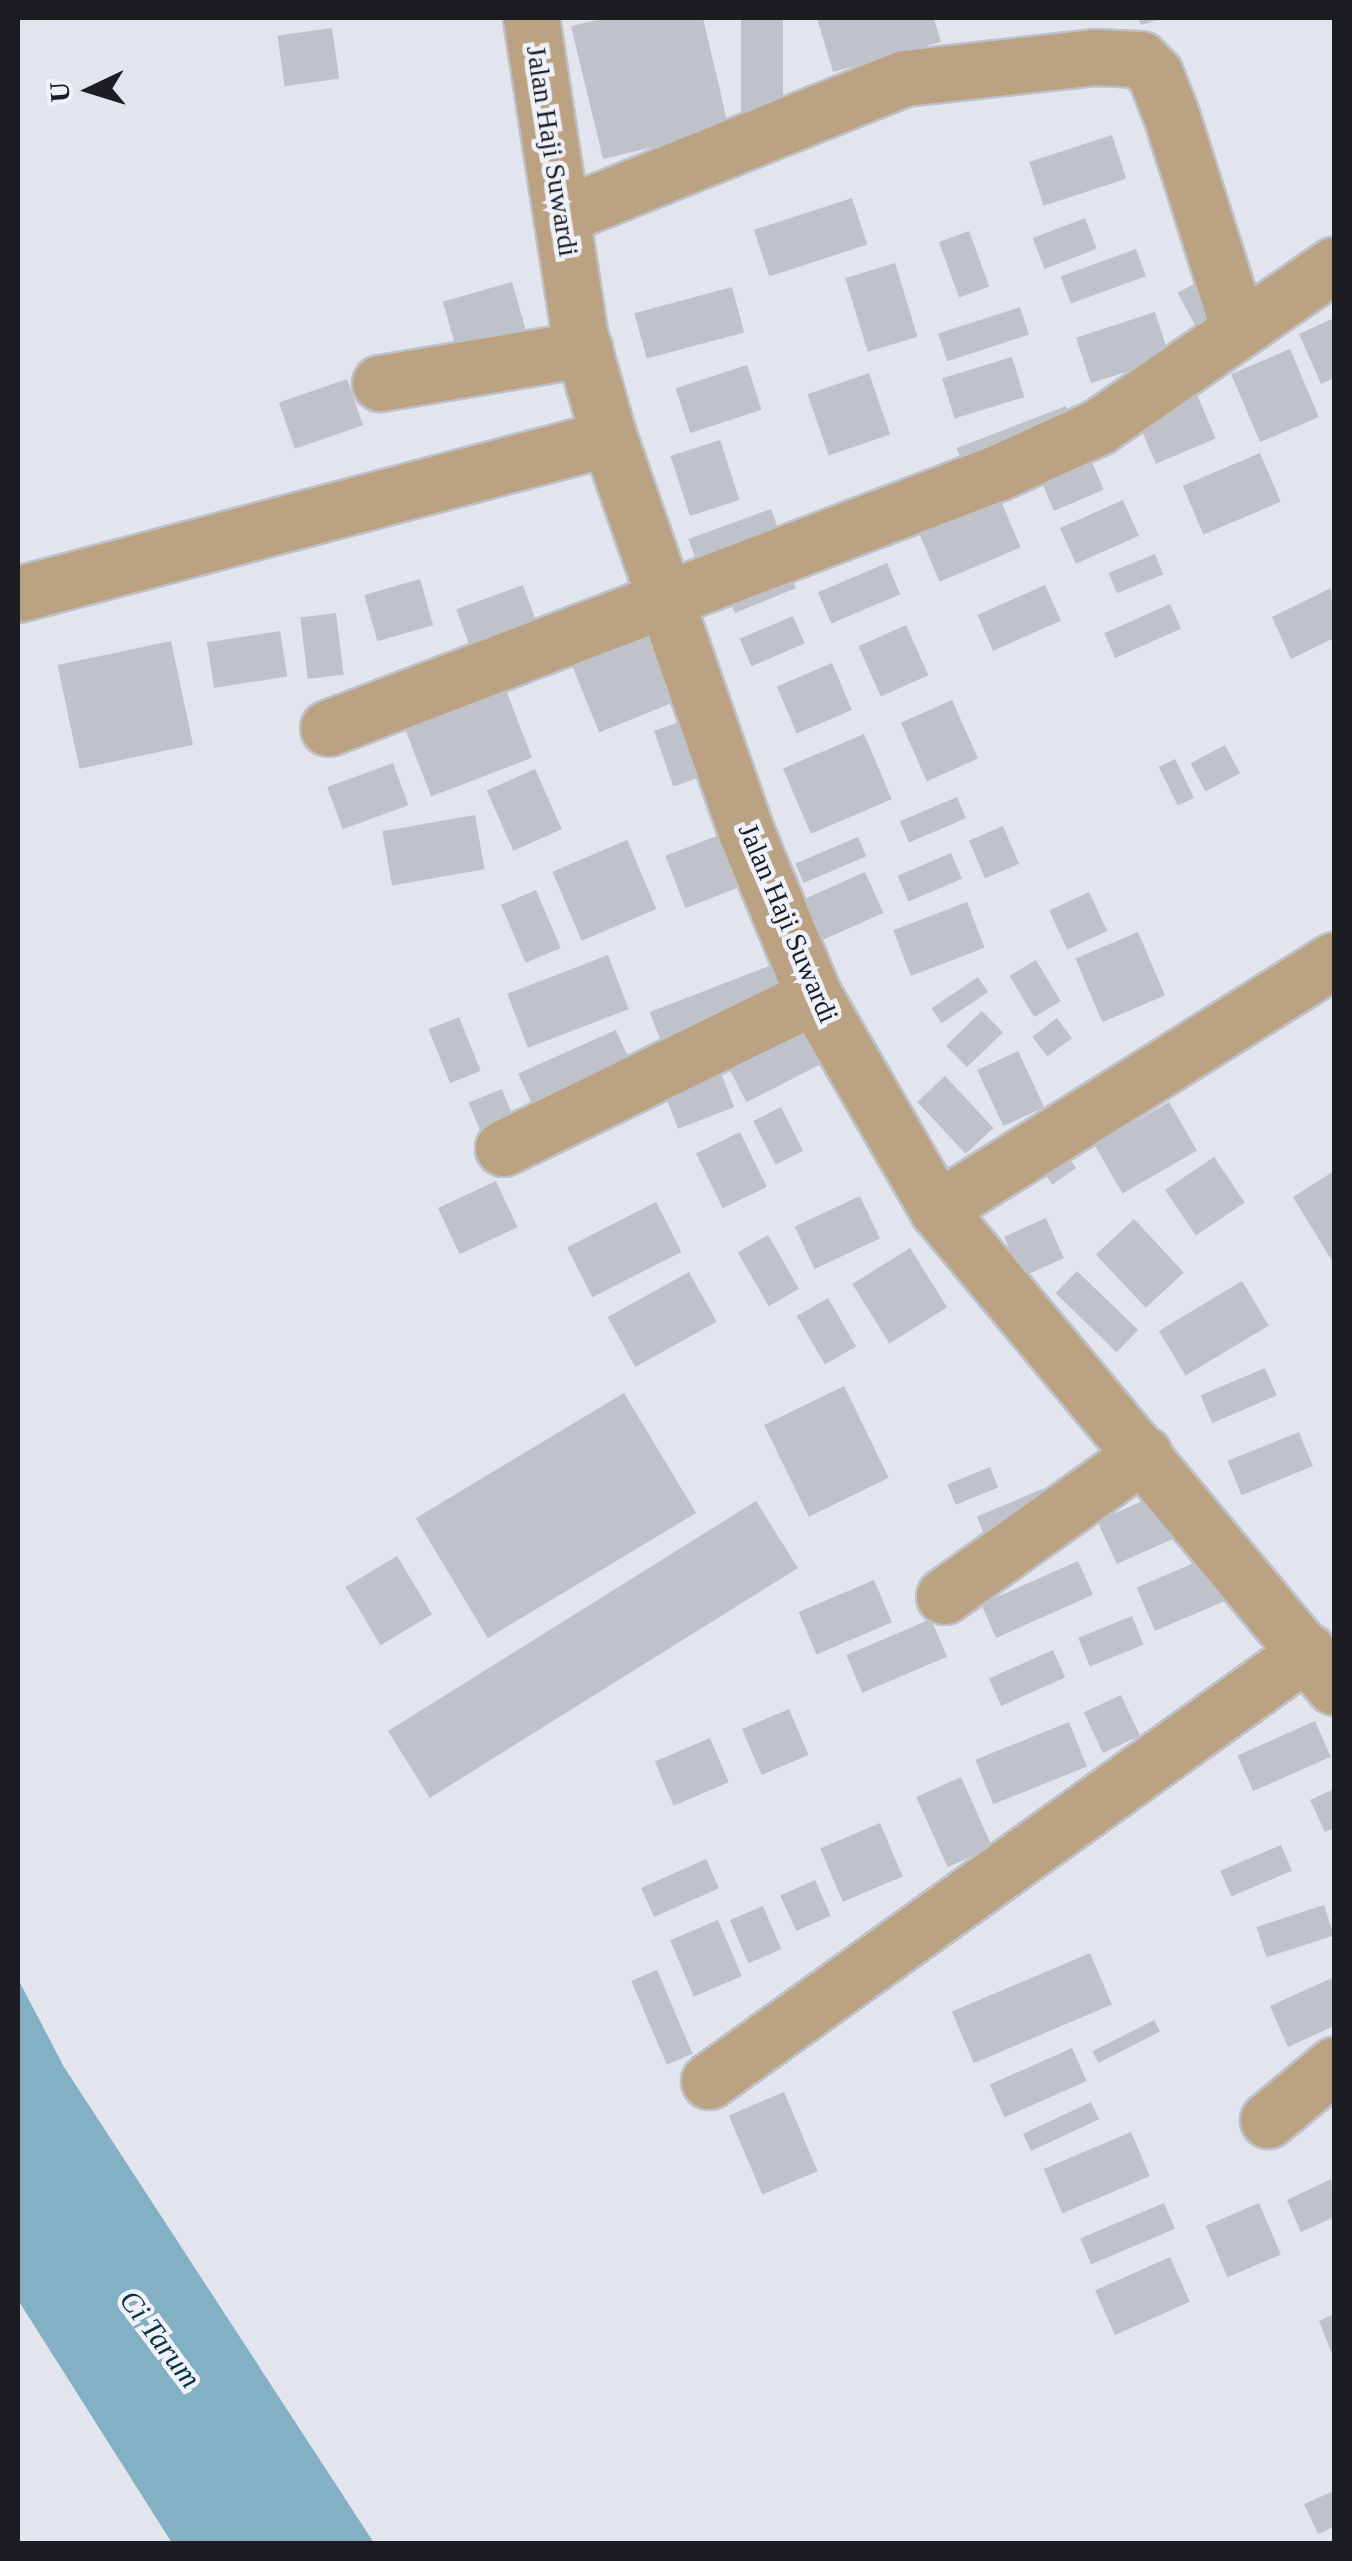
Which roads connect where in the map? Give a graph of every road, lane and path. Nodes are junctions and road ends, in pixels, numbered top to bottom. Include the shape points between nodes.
1 (531, 18) edge
2 (566, 214) junction
3 (1334, 265) edge
4 (1240, 329) junction
5 (584, 350) junction
6 (380, 383) dead end
7 (610, 438) junction
8 (18, 594) edge
9 (666, 594) junction
10 (328, 728) dead end
11 (1334, 960) edge
12 (814, 996) junction
13 (502, 1148) dead end
14 (937, 1209) junction
15 (1144, 1454) junction
16 (944, 1596) dead end
17 (1321, 1669) edge
18 (1334, 2065) edge
19 (708, 2081) dead end
20 (1268, 2120) dead end

1 - 2 street, Jalan Haji Suwardi
2 - 4 street via 905,78 1094,57 1140,59 1155,74 1171,115
2 - 5 street, Jalan Haji Suwardi
3 - 4 street
4 - 9 street via 1098,427 999,472
5 - 6 street
5 - 7 street, Jalan Haji Suwardi
7 - 8 street
7 - 9 street, Jalan Haji Suwardi
9 - 10 street
9 - 12 street, Jalan Haji Suwardi via 746,832
11 - 14 street
12 - 13 street
12 - 14 street, Jalan Haji Suwardi
14 - 15 street, Jalan Haji Suwardi
15 - 16 street
15 - 17 street, Jalan Haji Suwardi
17 - 19 street
18 - 20 street

